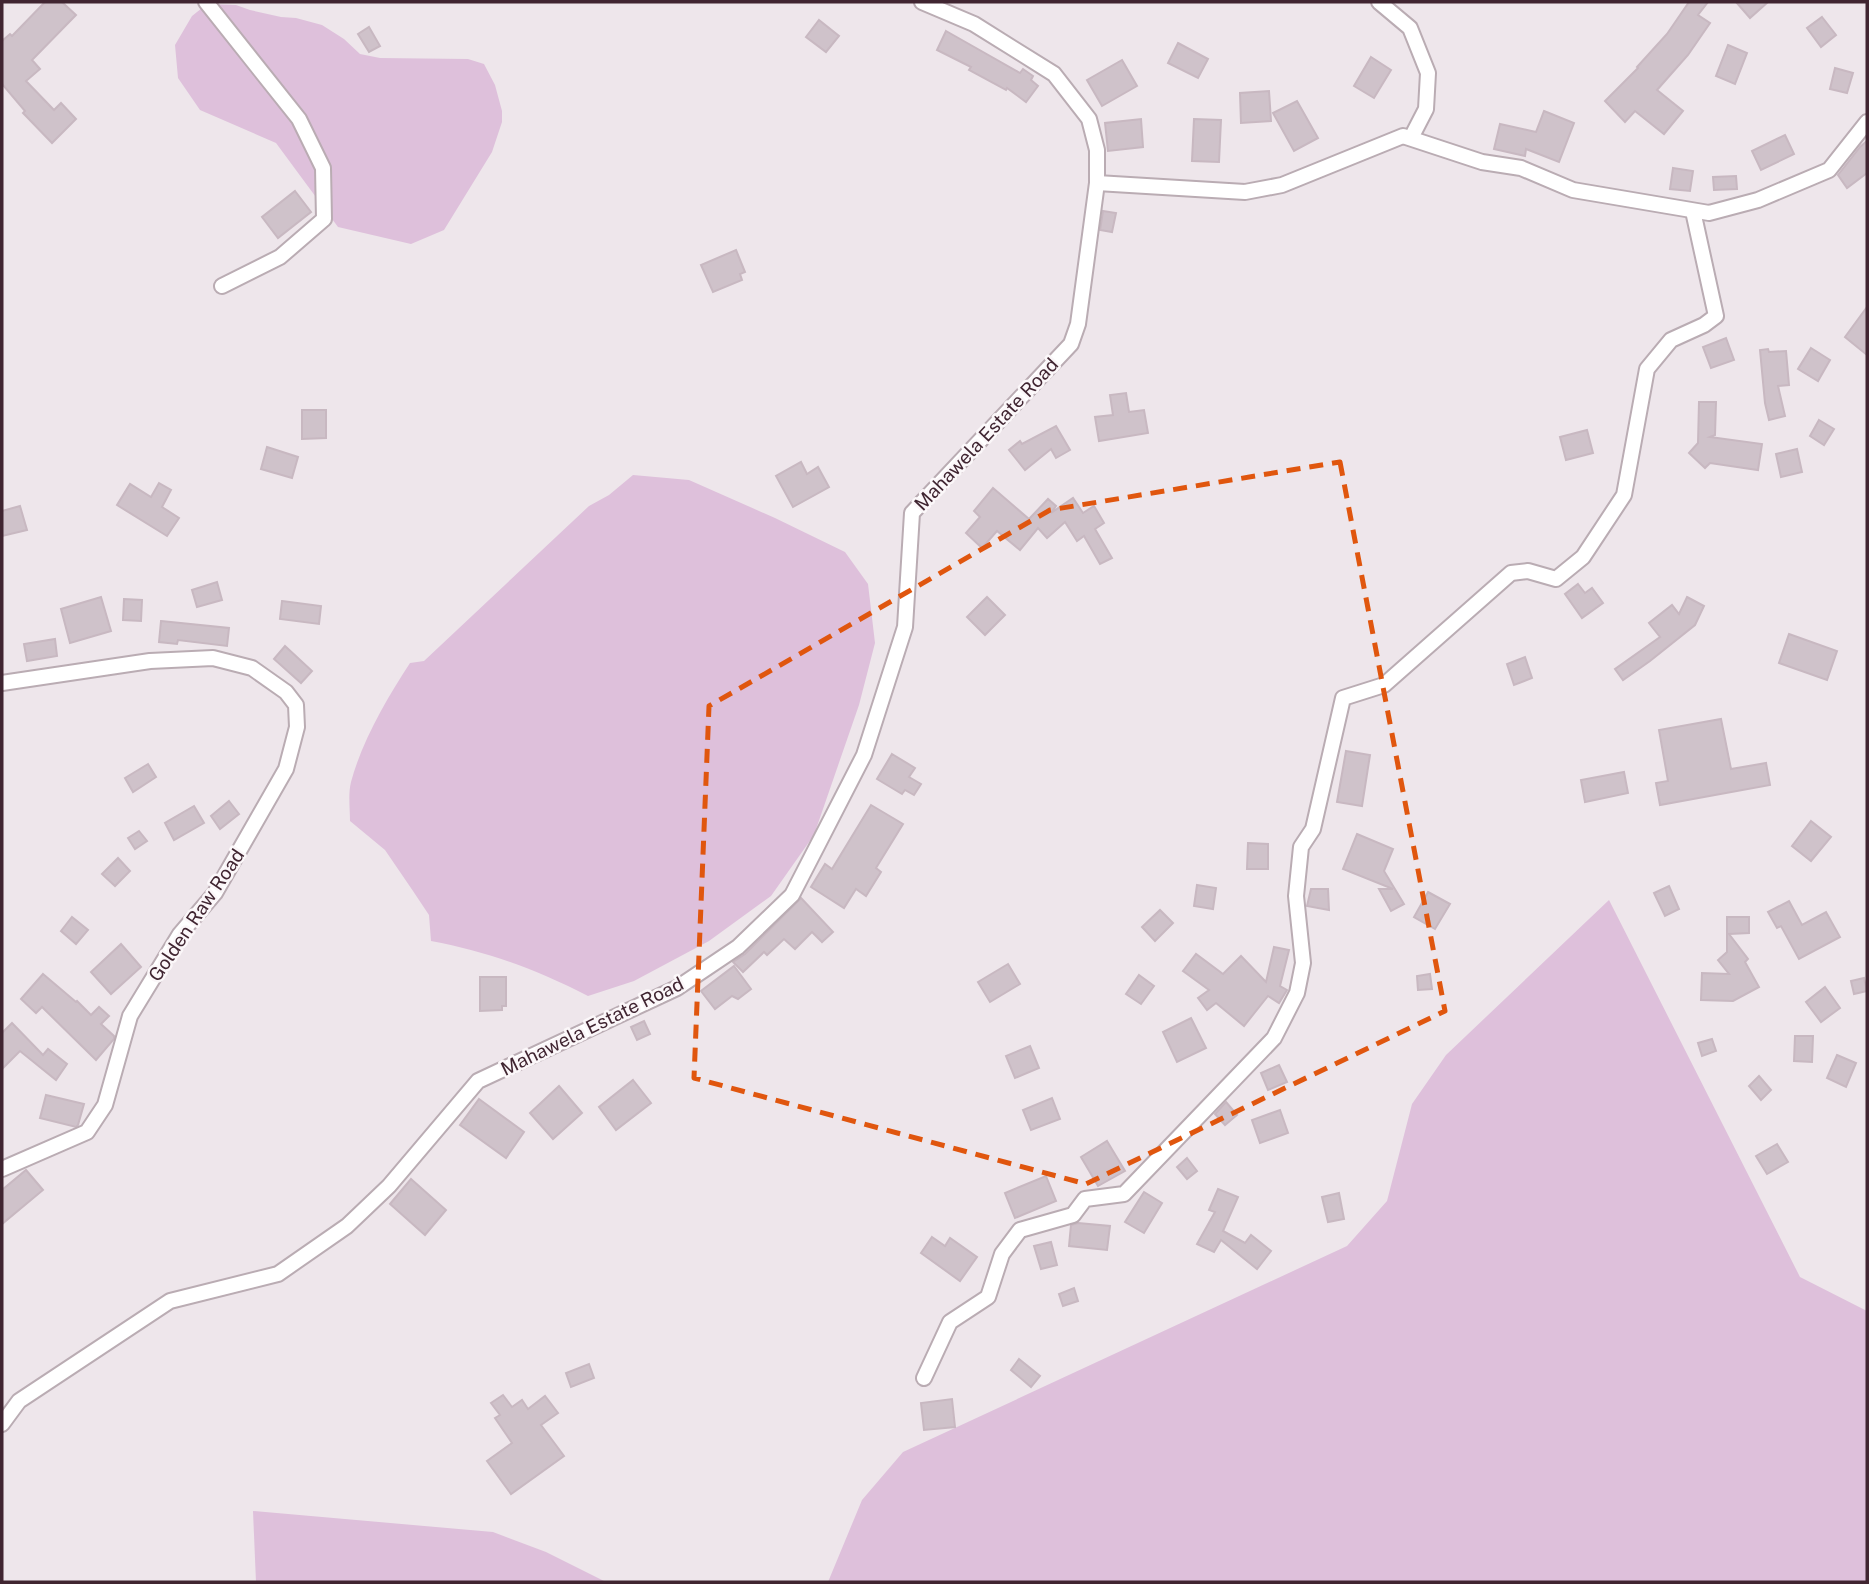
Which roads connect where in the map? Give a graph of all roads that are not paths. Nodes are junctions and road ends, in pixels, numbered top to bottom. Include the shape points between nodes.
1 (206, 2) edge
2 (922, 2) edge
3 (1379, 2) edge
4 (1867, 122) edge
5 (1410, 138) junction
6 (1097, 183) junction
7 (1693, 211) junction
8 (222, 286) dead end
9 (2, 683) edge
10 (2, 1169) edge
11 (924, 1378) dead end
12 (2, 1424) edge

1 - 8 street via 299,119 323,168 324,219 280,257
2 - 6 street, Mahawela Estate Road via 974,24 1054,75 1089,119 1097,150
3 - 5 street via 1410,28 1428,73 1426,109
4 - 7 street via 1829,170 1758,200 1709,213
5 - 6 street via 1403,136 1282,184 1245,192
5 - 7 street via 1482,162 1521,168 1573,190
6 - 12 street, Mahawela Estate Road via 1078,324 1071,344 912,513 905,627 864,755 792,895 738,947 677,988 478,1080 389,1186 347,1226 278,1274 170,1301 19,1401
7 - 11 street via 1716,316 1671,340 1647,369 1624,495 1583,557 1556,579 1528,571 1511,573 1384,685 1343,698 1312,829 1301,846 1296,896 1303,963 1297,993 1274,1038 1124,1195 1086,1199 1073,1215 1020,1230 1002,1254 988,1297 950,1322
9 - 10 street, Golden Raw Road via 150,661 213,658 252,668 286,692 296,705 297,727 286,769 215,893 180,934 130,1016 105,1105 87,1132

